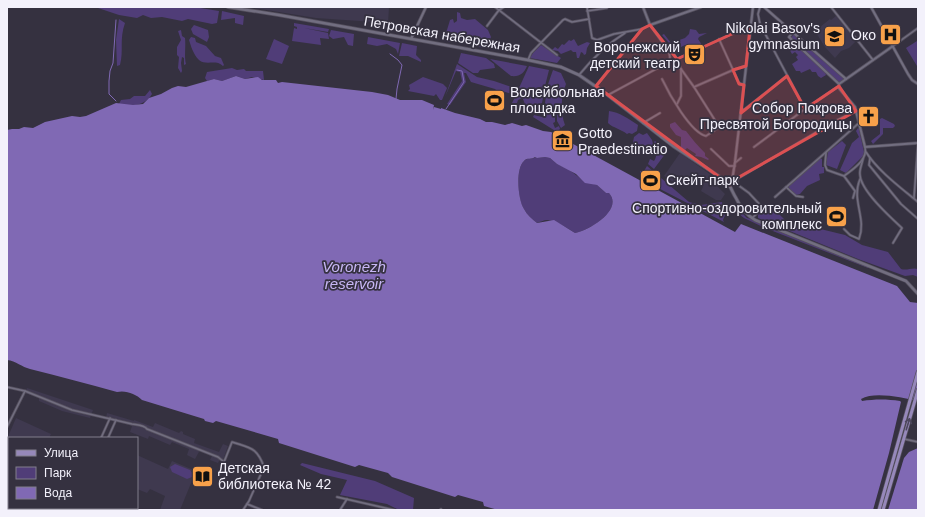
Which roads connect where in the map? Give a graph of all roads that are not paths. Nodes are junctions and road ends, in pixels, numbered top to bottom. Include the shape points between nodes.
1 (228, 7) edge
2 (426, 7) edge
3 (495, 7) edge
4 (504, 7) edge
5 (587, 7) edge
6 (643, 7) edge
7 (701, 7) edge
8 (753, 7) edge
9 (760, 7) edge
10 (764, 7) edge
11 (831, 7) edge
12 (871, 7) edge
13 (608, 8) dead end
14 (499, 10) junction
15 (588, 11) junction
16 (589, 19) junction
17 (650, 25) junction
18 (487, 26) dead end
19 (750, 28) junction
20 (918, 28) edge
21 (642, 29) junction
22 (793, 32) junction
23 (625, 33) junction
24 (411, 39) junction
25 (719, 39) junction
26 (662, 42) junction
27 (541, 43) junction
28 (893, 46) junction
29 (557, 55) dead end
30 (676, 59) junction
31 (528, 60) junction
32 (873, 60) junction
33 (746, 66) junction
34 (681, 70) junction
35 (733, 70) junction
36 (579, 75) junction
37 (787, 76) junction
38 (846, 79) junction
39 (662, 80) dead end
40 (918, 84) edge
41 (744, 85) junction
42 (839, 85) junction
43 (596, 86) junction
44 (694, 87) junction
45 (608, 95) junction
46 (677, 104) junction
47 (805, 109) junction
48 (741, 110) junction
49 (856, 111) junction
50 (660, 113) dead end
51 (644, 123) junction
52 (859, 123) junction
53 (918, 143) edge
54 (754, 147) dead end
55 (865, 148) junction
56 (711, 149) dead end
57 (826, 152) junction
58 (866, 152) junction
59 (741, 158) dead end
60 (870, 158) junction
61 (863, 159) junction
62 (735, 162) junction
63 (735, 166) junction
64 (844, 176) junction
65 (861, 178) junction
66 (737, 179) junction
67 (732, 181) junction
68 (730, 186) junction
69 (786, 187) junction
70 (803, 196) dead end
71 (775, 197) dead end
72 (853, 198) dead end
73 (914, 198) junction
74 (918, 202) edge
75 (752, 218) junction
76 (918, 219) edge
77 (844, 229) dead end
78 (894, 243) dead end
79 (909, 285) junction
80 (918, 288) edge
81 (918, 294) edge
82 (918, 372) edge
83 (7, 387) edge
84 (918, 390) edge
85 (25, 391) junction
86 (110, 418) junction
87 (116, 420) junction
88 (7, 428) edge
89 (102, 437) edge
90 (108, 437) edge
91 (904, 439) junction
92 (918, 442) edge
93 (337, 497) dead end
94 (347, 499) junction
95 (247, 504) junction
96 (243, 510) edge
97 (262, 510) edge
98 (340, 510) edge
99 (394, 510) edge
100 (879, 510) edge
101 (883, 510) edge

1 - 24 main road, Петровская набережная
2 - 24 street
3 - 14 street
4 - 14 street
5 - 15 street
6 - 17 street
7 - 17 street
8 - 19 street
9 - 37 street via 760,24
10 - 22 street
11 - 32 street
12 - 28 street
13 - 15 street
14 - 18 street
14 - 27 street
15 - 16 street
16 - 23 street via 592,38 597,40
16 - 27 street via 572,22 565,19
17 - 21 street
17 - 26 street
19 - 25 street
19 - 33 street
20 - 28 street
21 - 23 street
21 - 43 street
22 - 38 street
22 - 42 street via 789,37
23 - 36 street via 594,58
24 - 31 main road, Петровская набережная
25 - 30 street
25 - 35 street
26 - 30 street
26 - 45 street via 670,54 669,62
27 - 29 street
27 - 31 street
28 - 32 street
28 - 40 street via 910,78
30 - 34 street
31 - 36 main road, Петровская набережная via 561,67
32 - 38 street
33 - 35 street
33 - 41 street
34 - 44 street
34 - 46 street via 681,96
35 - 41 street via 739,83
35 - 44 street
36 - 43 main road, Петровская набережная
37 - 47 street
37 - 48 street
38 - 42 street
39 - 46 street
41 - 48 street
42 - 47 street
42 - 49 street
43 - 45 main road, Петровская набережная
44 - 46 street via 718,128 708,136 701,135
45 - 51 main road, Петровская набережная
47 - 54 street
48 - 62 street
49 - 52 street
49 - 66 street
50 - 51 street
51 - 68 main road, Петровская набережная
52 - 55 street
52 - 57 street
53 - 55 street
53 - 73 street
55 - 58 street
56 - 63 street via 729,166
57 - 64 street via 827,170
57 - 69 street
58 - 60 street
58 - 61 street
59 - 62 street
60 - 73 street
60 - 76 street via 869,165 901,204
61 - 64 street
61 - 65 street
62 - 63 street
63 - 67 street
64 - 72 street via 855,191
65 - 77 street via 856,194 861,222 859,239
65 - 78 street via 872,198 902,228
66 - 67 street
66 - 75 street via 738,185 762,207
67 - 68 street
68 - 75 main road
69 - 70 street via 796,196
69 - 71 street
73 - 74 street
75 - 79 main road via 901,279
79 - 80 main road
79 - 81 main road
82 - 100 main road
83 - 85 street
91 -> 84 main road
85 - 86 street via 72,410
85 - 88 street
86 - 87 street
86 - 89 street
87 - 90 street
87 - 95 street via 145,427 218,457 224,462 232,442 254,450 264,467
91 - 92 street
91 - 101 main road
93 - 94 street
94 - 98 street
94 - 99 street
95 - 96 street
95 - 97 street

